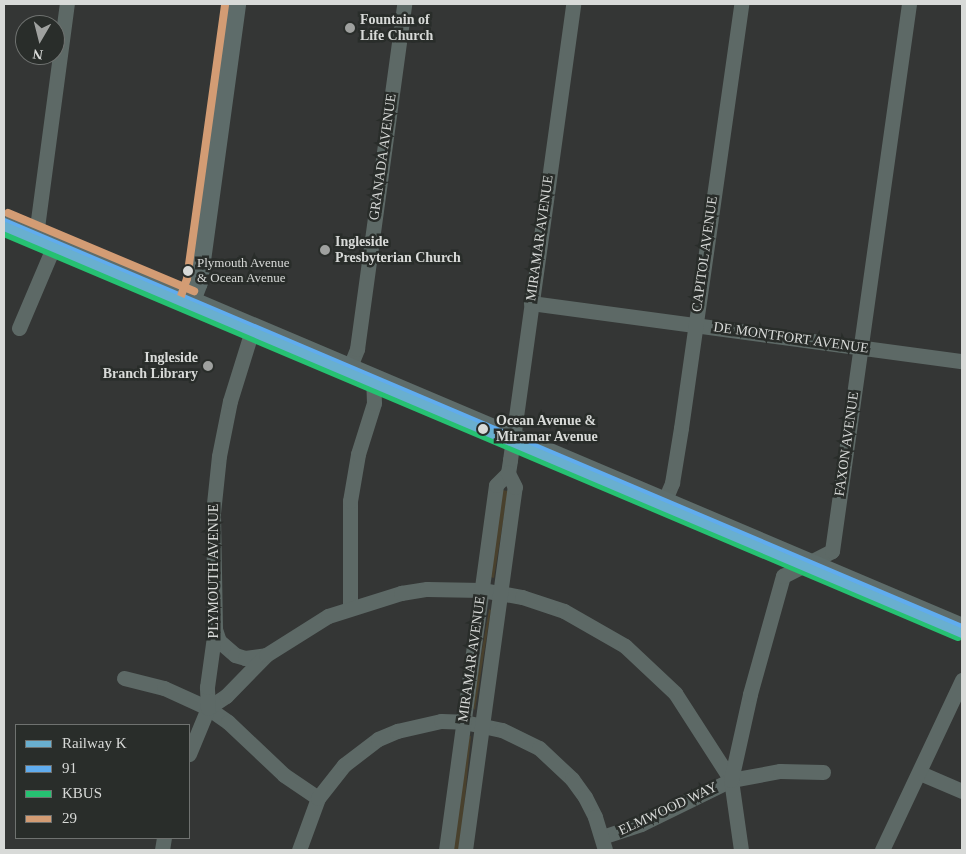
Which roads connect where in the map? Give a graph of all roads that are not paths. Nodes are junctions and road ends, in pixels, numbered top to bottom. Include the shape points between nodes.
1 (67, 4) edge
2 (235, 4) edge
3 (404, 4) edge
4 (573, 4) edge
5 (741, 4) edge
6 (909, 4) edge
7 (4, 208) edge
8 (4, 222) edge
9 (37, 229) junction
10 (55, 244) junction
11 (96, 261) junction
12 (190, 300) junction
13 (531, 303) junction
14 (695, 325) junction
15 (19, 328) dead end
16 (253, 328) junction
17 (860, 347) junction
18 (962, 361) edge
19 (349, 369) junction
20 (373, 380) junction
21 (512, 438) junction
22 (508, 473) junction
23 (664, 502) junction
24 (801, 567) junction
25 (482, 590) junction
26 (500, 593) junction
27 (350, 607) junction
28 (962, 628) edge
29 (214, 629) junction
30 (962, 641) edge
31 (266, 654) junction
32 (124, 678) dead end
33 (962, 680) edge
34 (208, 708) junction
35 (473, 723) junction
36 (190, 752) edge
37 (823, 772) dead end
38 (920, 772) junction
39 (731, 780) junction
40 (962, 791) edge
41 (318, 798) junction
42 (603, 844) edge
43 (299, 850) edge
44 (446, 850) edge
45 (465, 850) edge
46 (741, 850) edge
47 (882, 850) edge

1 - 9 street
2 - 12 main road via 198,282
3 - 19 street, GRANADA AVENUE via 357,349
4 - 13 street, MIRAMAR AVENUE
5 - 14 street, CAPITOL AVENUE
6 - 17 street, FAXON AVENUE
7 - 9 main road
8 - 9 main road
9 - 10 main road
9 - 11 main road via 70,240
10 - 11 main road
10 - 15 street
11 - 12 main road
12 - 16 main road
13 - 14 street, DE MONTFORT AVENUE
13 - 21 street, MIRAMAR AVENUE
14 - 17 street, DE MONTFORT AVENUE
14 - 23 street, CAPITOL AVENUE via 672,483
16 - 19 main road
16 - 29 street, PLYMOUTH AVENUE via 230,402 215,486 212,540
17 - 18 street, DE MONTFORT AVENUE
17 - 24 street, FAXON AVENUE via 832,551
19 - 20 main road
20 - 21 main road via 384,396 487,442
20 - 27 street via 374,403 358,454 350,501
21 - 22 street, MIRAMAR AVENUE
21 - 23 main road via 531,432 652,486
22 - 25 street, MIRAMAR AVENUE via 496,485
22 - 26 street, MIRAMAR AVENUE via 515,487
23 - 24 main road via 732,531
24 - 28 main road
24 - 30 main road
24 - 39 street, FAXON AVENUE via 783,576 750,694
25 - 26 street
25 - 27 street via 427,589
25 - 35 street, MIRAMAR AVENUE
26 - 35 street, MIRAMAR AVENUE
26 - 39 street via 544,604 578,618 605,632 637,656 690,713
27 - 31 street via 305,628
29 - 31 street via 219,641 235,655 245,658
29 - 34 street, PLYMOUTH AVENUE via 207,687
31 - 34 street via 226,696
32 - 34 street via 164,688
33 - 38 street
34 - 36 street, PLYMOUTH AVENUE
34 - 41 street via 228,722 284,775
35 - 41 street via 419,725 378,739 344,765
35 - 42 street via 521,737 556,762 585,797
35 - 44 street, MIRAMAR AVENUE
35 - 45 street, MIRAMAR AVENUE
37 - 39 street, ELMWOOD WAY via 780,772
38 - 40 street
38 - 47 street
39 - 42 street, ELMWOOD WAY
39 - 46 street, FAXON AVENUE
41 - 43 street

